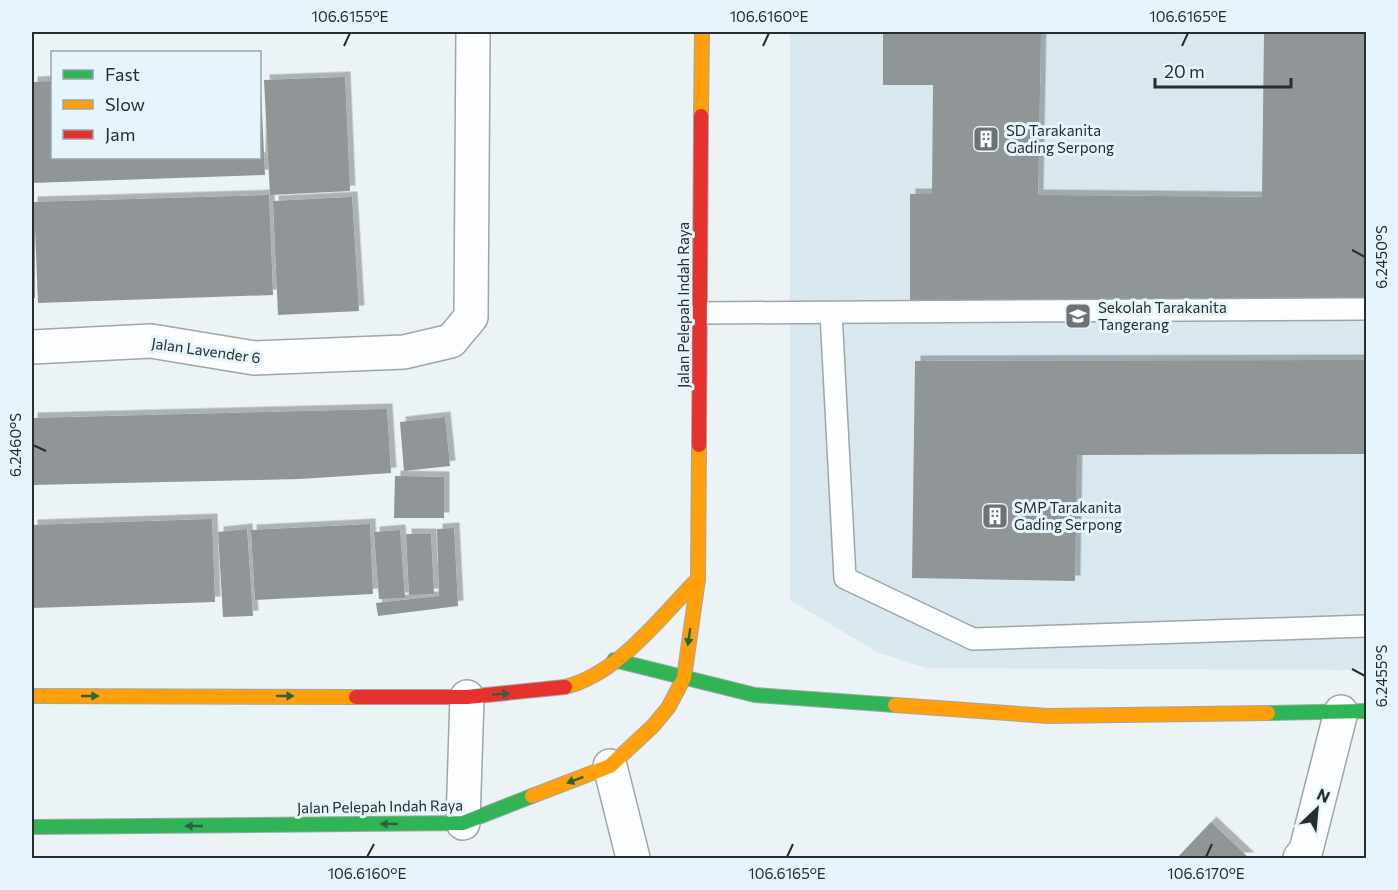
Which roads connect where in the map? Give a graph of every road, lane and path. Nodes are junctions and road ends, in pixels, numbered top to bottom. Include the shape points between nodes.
1 (473, 32) edge
2 (702, 32) edge
3 (1366, 309) edge
4 (700, 313) junction
5 (831, 313) junction
6 (32, 347) edge
7 (698, 579) junction
8 (1366, 626) edge
9 (614, 660) junction
10 (684, 678) junction
11 (32, 696) edge
12 (467, 696) junction
13 (1354, 711) edge
14 (610, 766) junction
15 (463, 824) junction
16 (32, 827) edge
17 (633, 858) edge
18 (1300, 858) edge

1 - 6 street, Jalan Lavender 6 via 471,317 451,341 404,352 254,358 152,341
2 - 4 street, Jalan Pelepah Indah Raya
3 - 5 lane
4 - 5 lane
4 - 7 street, Jalan Pelepah Indah Raya
5 - 8 lane via 845,578 973,639
7 - 9 street
7 -> 10 street, Jalan Pelepah Indah Raya
9 - 10 street
12 -> 9 street via 535,692 579,683
10 - 13 street via 755,695 1048,716
10 - 14 street, Jalan Pelepah Indah Raya via 653,726
11 -> 12 street
12 - 15 street
13 - 18 street
14 -> 15 street, Jalan Pelepah Indah Raya
14 - 17 street
15 -> 16 street, Jalan Pelepah Indah Raya

